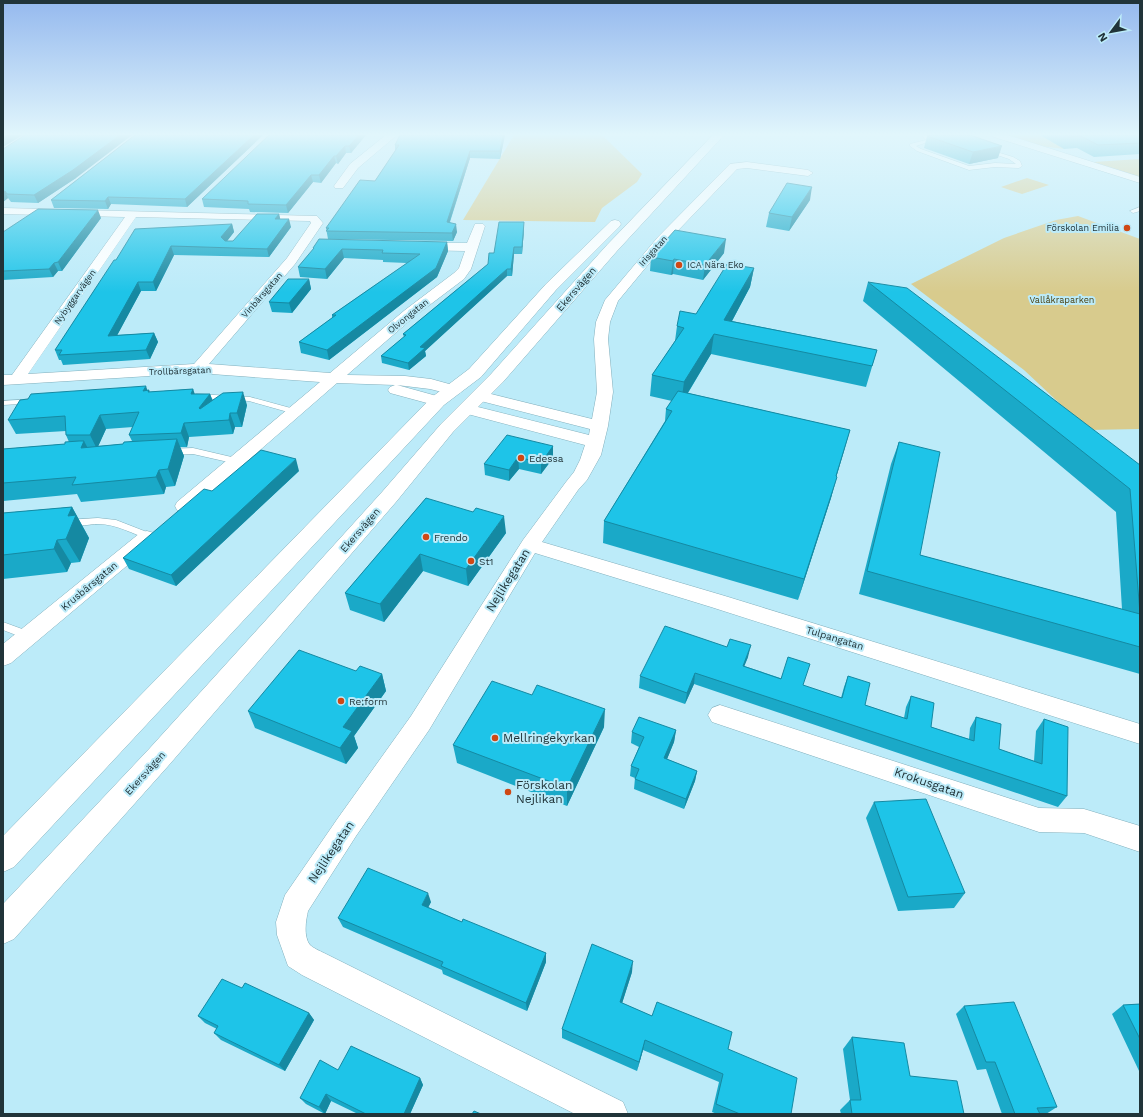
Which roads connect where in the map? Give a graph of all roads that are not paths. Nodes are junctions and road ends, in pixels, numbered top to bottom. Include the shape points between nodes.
1 (670, 187) edge
2 (713, 187) edge
3 (50, 202) dead end
4 (198, 205) dead end
5 (1140, 209) edge
6 (3, 211) edge
7 (37, 211) junction
8 (1133, 211) dead end
9 (19, 212) junction
10 (133, 214) junction
11 (187, 215) junction
12 (624, 215) dead end
13 (256, 217) junction
14 (3, 223) edge
15 (479, 226) dead end
16 (246, 228) edge
17 (304, 243) junction
18 (318, 243) edge
19 (413, 246) edge
20 (471, 247) junction
21 (198, 368) junction
22 (334, 378) junction
23 (10, 380) edge
24 (357, 380) junction
25 (454, 390) junction
26 (188, 395) edge
27 (43, 400) edge
28 (438, 401) junction
29 (473, 402) junction
30 (3, 403) edge
31 (295, 412) junction
32 (597, 433) junction
33 (158, 453) edge
34 (237, 461) junction
35 (58, 524) edge
36 (161, 526) junction
37 (530, 545) junction
38 (3, 626) edge
39 (29, 636) junction
40 (3, 657) edge
41 (720, 715) dead end
42 (1140, 734) edge
43 (1140, 839) edge
44 (3, 857) edge
45 (3, 928) edge
46 (611, 1114) edge

1 - 29 main road, Ekersvägen
2 - 32 street, Irisgatan via 671,230 612,300 603,322 601,339 605,392
3 - 7 street
4 - 11 street
5 - 8 lane
6 - 9 street
7 - 9 street
7 - 10 street
9 - 14 street
10 - 11 street
10 - 23 street, Nybyggarvägen
11 - 13 street
12 - 25 main road, Ekersvägen via 551,287 476,373
13 - 16 street
13 - 17 street, Vinbärsgatan via 313,218 317,222 316,225
15 - 20 street, Olvongatan
17 - 18 street
17 - 21 street, Vinbärsgatan
19 - 20 street
20 - 22 street, Olvongatan via 465,269 459,276 410,313
21 - 22 street, Trollbärsgatan
21 - 23 street, Trollbärsgatan
22 - 24 street, Trollbärsgatan
22 - 31 street, Krusbärsgatan
24 - 25 street, Trollbärsgatan via 406,381
24 - 28 street, Trollbärsgatan
25 - 28 main road, Ekersvägen
25 - 29 main road
26 - 31 lane via 250,400
27 - 30 lane
28 - 29 main road
28 - 44 main road, Ekersvägen
29 - 32 street
29 - 45 main road, Ekersvägen via 447,428 159,757
31 - 34 street, Krusbärsgatan
32 - 37 street, Nejlikegatan via 589,464
33 - 34 lane via 193,451
34 - 36 street, Krusbärsgatan
35 - 36 lane via 98,521
36 - 39 street, Krusbärsgatan
37 - 42 street, Tulpangatan via 718,601
37 - 46 street, Nejlikegatan via 420,723 295,905 291,922 292,935 299,955 313,964
38 - 39 lane
39 - 40 street, Krusbärsgatan
41 - 43 street, Krokusgatan via 1039,820 1084,821

